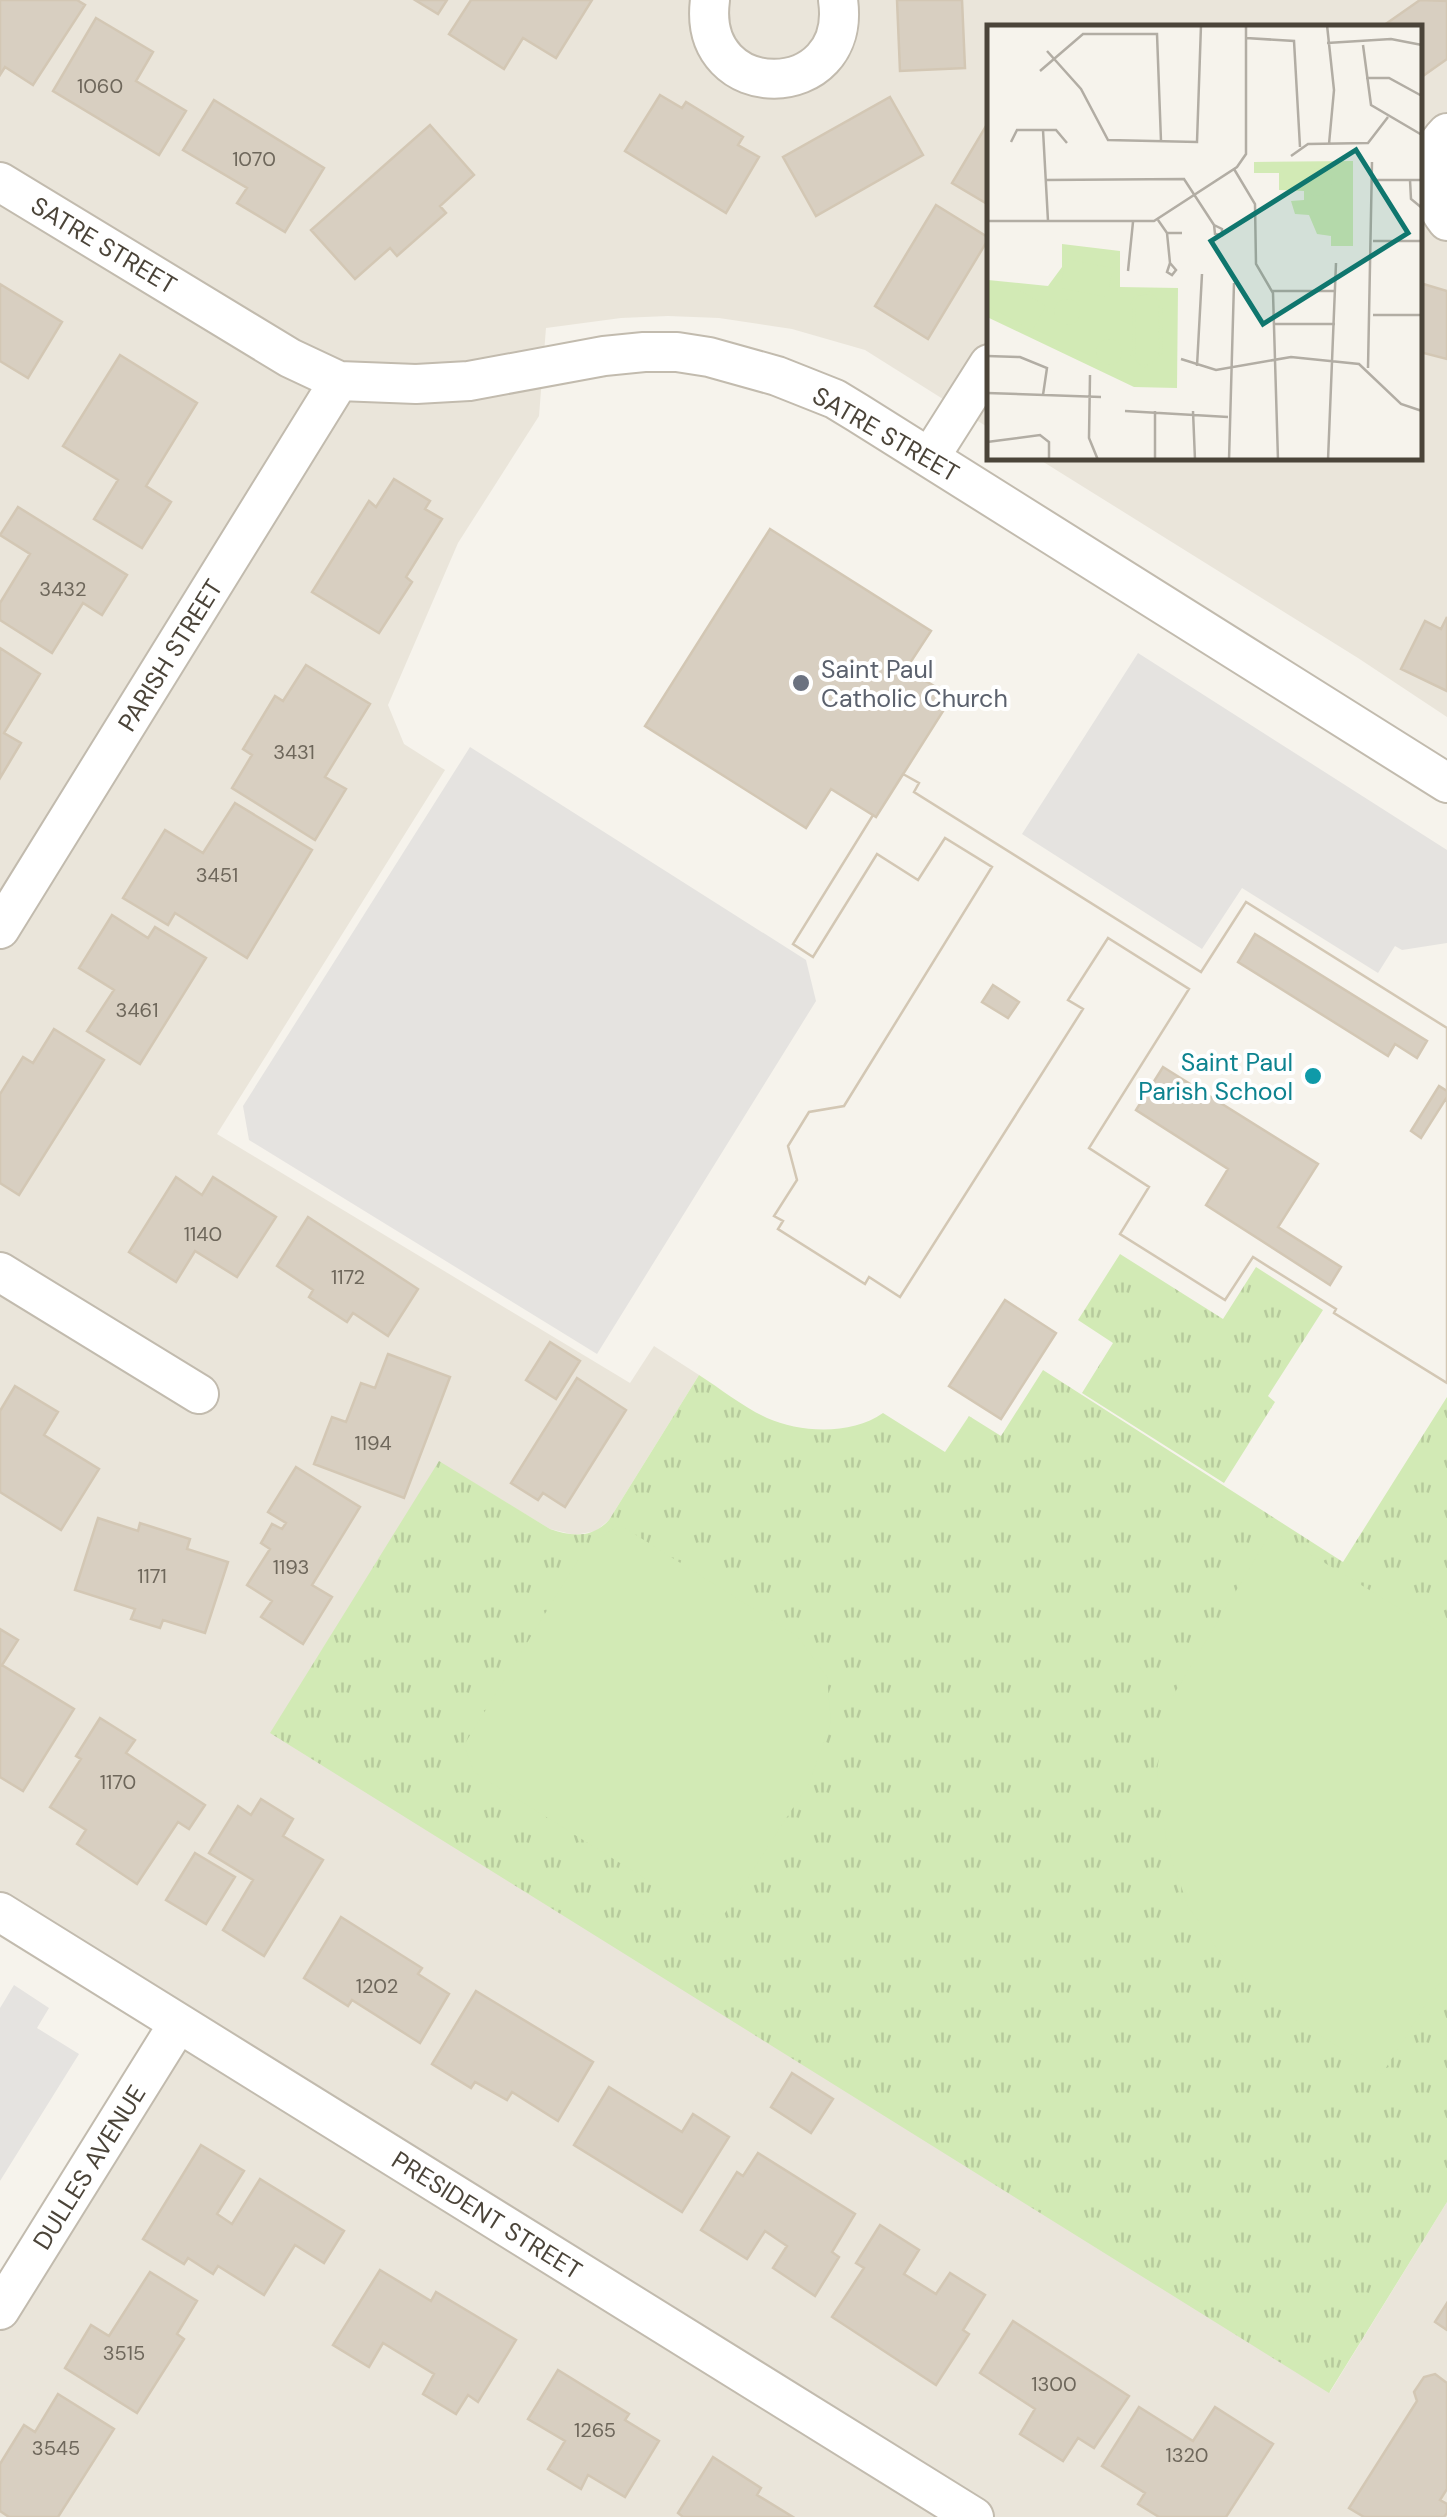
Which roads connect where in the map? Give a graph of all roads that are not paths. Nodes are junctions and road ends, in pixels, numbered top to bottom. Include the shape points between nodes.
1 (710, 0) edge
2 (838, 0) edge
3 (1447, 132) edge
4 (0, 182) edge
5 (1447, 221) edge
6 (987, 369) edge
7 (339, 381) junction
8 (930, 457) junction
9 (1447, 784) edge
10 (0, 929) edge
11 (0, 1272) edge
12 (198, 1394) dead end
13 (0, 1912) edge
14 (178, 2024) junction
15 (0, 2310) edge
16 (931, 2506) edge
17 (974, 2517) edge

1 - 2 street via 715,45 728,62 767,80 789,79 825,56 836,37
3 - 5 street via 1431,159 1429,181
4 - 7 street, SATRE STREET
6 - 8 street
7 - 8 street, SATRE STREET via 469,381 604,356 676,352 807,387
7 - 10 street, PARISH STREET
8 - 9 street, SATRE STREET
11 - 12 street
13 - 14 street, PRESIDENT STREET
14 - 15 street, DULLES AVENUE
14 - 16 street, PRESIDENT STREET
16 - 17 street, PRESIDENT STREET

